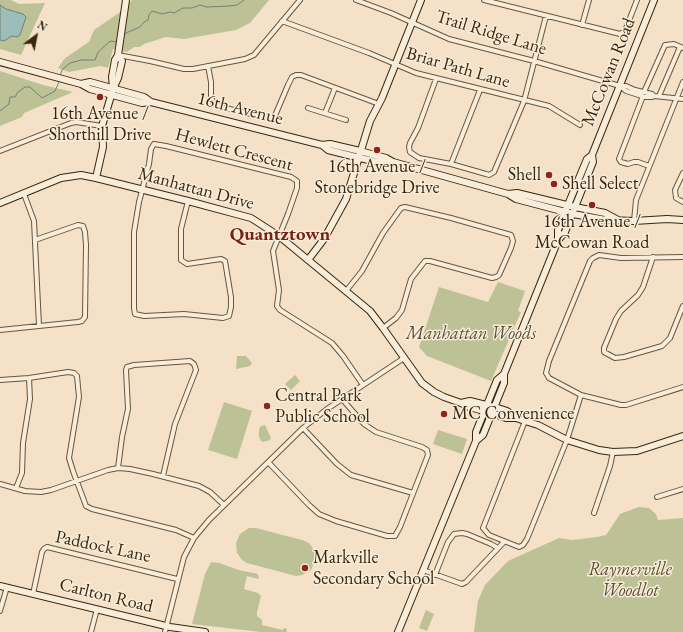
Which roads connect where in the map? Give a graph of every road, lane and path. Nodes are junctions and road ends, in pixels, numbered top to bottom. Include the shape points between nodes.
1 (126, 0) edge
2 (300, 0) edge
3 (356, 0) edge
4 (421, 0) edge
5 (484, 0) edge
6 (589, 0) edge
7 (637, 0) edge
8 (654, 0) edge
9 (546, 16) junction
10 (282, 20) junction
11 (412, 23) junction
12 (582, 25) junction
13 (682, 47) edge
14 (118, 55) junction
15 (534, 61) junction
16 (0, 62) edge
17 (395, 64) junction
18 (208, 66) junction
19 (436, 79) junction
20 (683, 82) edge
21 (620, 86) junction
22 (335, 88) junction
23 (480, 90) junction
24 (112, 92) junction
25 (644, 94) junction
26 (659, 96) junction
27 (676, 98) junction
28 (683, 99) edge
29 (524, 100) junction
30 (379, 104) junction
31 (308, 108) dead end
32 (325, 114) junction
33 (346, 120) dead end
34 (580, 125) dead end
35 (102, 126) junction
36 (0, 151) edge
37 (360, 154) junction
38 (592, 155) junction
39 (451, 164) junction
40 (649, 166) junction
41 (683, 173) edge
42 (96, 178) junction
43 (143, 190) junction
44 (24, 194) junction
45 (188, 201) junction
46 (0, 202) edge
47 (683, 202) edge
48 (566, 209) junction
49 (574, 210) junction
50 (683, 220) edge
51 (634, 221) junction
52 (279, 236) junction
53 (34, 240) junction
54 (558, 240) junction
55 (653, 257) junction
56 (683, 257) edge
57 (308, 260) junction
58 (346, 291) junction
59 (683, 306) edge
60 (39, 326) junction
61 (383, 328) junction
62 (0, 330) edge
63 (404, 358) junction
64 (504, 374) junction
65 (29, 378) junction
66 (0, 380) edge
67 (363, 385) junction
68 (683, 387) edge
69 (581, 395) junction
70 (342, 399) junction
71 (486, 408) junction
72 (493, 410) junction
73 (525, 421) junction
74 (303, 428) junction
75 (683, 436) edge
76 (567, 440) junction
77 (476, 441) junction
78 (613, 452) junction
79 (269, 462) junction
80 (118, 468) junction
81 (163, 476) junction
82 (76, 481) junction
83 (0, 484) edge
84 (16, 488) junction
85 (683, 489) edge
86 (413, 494) junction
87 (657, 497) dead end
88 (224, 505) junction
89 (594, 513) dead end
90 (194, 538) junction
91 (504, 542) junction
92 (498, 548) junction
93 (423, 570) junction
94 (435, 575) junction
95 (177, 579) junction
96 (3, 587) edge
97 (33, 594) junction
98 (97, 609) junction
99 (0, 611) edge
100 (166, 629) edge
101 (91, 632) edge
102 (205, 632) edge
103 (398, 632) edge

1 - 14 main road
2 - 10 street
3 - 11 street, Trail Ridge Lane
4 - 11 main road
5 - 9 street
6 - 12 street
7 - 12 street via 622,34
8 - 21 main road, McCowan Road
9 - 12 street
9 - 15 street
10 - 17 street, Briar Path Lane
10 - 18 street via 254,55
11 - 15 street, Trail Ridge Lane via 449,39
11 - 17 main road
13 - 25 street via 674,44 665,45
13 - 26 street
14 - 18 street via 184,69
14 - 24 main road via 122,61
15 - 21 street, Trail Ridge Lane
15 - 29 street
16 - 24 main road, 16th Avenue via 81,84 90,89
17 - 19 street, Briar Path Lane via 416,74
17 - 30 main road
18 - 22 street via 213,103 268,118 274,118 277,113 292,77 301,75
19 - 23 street, Briar Path Lane
19 - 39 street via 409,149 419,158
20 - 27 street
21 - 25 street, Trail Ridge Lane via 625,91
21 - 38 main road, McCowan Road
22 - 30 street
22 - 32 street
23 - 29 street, Briar Path Lane
23 - 39 street
24 - 35 main road
24 - 37 main road, 16th Avenue via 142,103 151,102 322,145 328,150
25 - 26 street, Trail Ridge Lane
25 - 40 street via 619,159 628,164 638,162
26 - 27 street, Trail Ridge Lane
27 - 28 street, Trail Ridge Lane
27 - 40 street
29 - 34 street, Briar Path Lane via 554,108
29 - 39 street via 494,172 489,175
30 - 37 main road via 370,121
31 - 32 street
32 - 33 street
35 - 36 street via 71,122
35 - 42 main road via 103,147
37 - 48 main road, 16th Avenue via 385,164 393,162 508,194 516,199
37 - 57 main road via 346,199 324,239
38 - 48 main road, McCowan Road via 587,159
38 - 49 main road, McCowan Road via 593,162
40 - 51 street via 636,200
41 - 47 street via 675,190 676,198
42 - 43 main road, Manhattan Drive
42 - 44 main road, Manhattan Drive via 67,176
43 - 45 main road, Manhattan Drive
43 - 45 street via 134,232 134,312 144,316 184,314 226,318 230,313 231,302 225,261 221,259 187,264 181,260 181,229
43 - 52 street, Hewlett Crescent via 151,149 157,144 291,177 297,181 297,188
44 - 46 main road, Manhattan Drive
44 - 53 street via 33,218
45 - 52 main road, Manhattan Drive via 251,218
48 - 49 main road, 16th Avenue
48 - 54 main road, McCowan Road via 558,230
49 - 51 main road, 16th Avenue via 605,213 620,221
49 - 54 main road, McCowan Road via 565,232
50 - 51 main road, 16th Avenue
52 - 57 main road, Manhattan Drive
52 - 67 street via 273,251 280,310 332,343
53 - 60 street
53 - 60 street via 78,225 83,226 85,232 84,320
54 - 64 main road, McCowan Road
55 - 56 street
55 - 59 street via 643,287 616,319 604,352 615,358 662,346 670,338
55 - 69 street via 621,258 599,255 590,261 546,373 549,378
57 - 58 main road, Manhattan Drive
58 - 61 main road, Manhattan Drive via 370,311
58 - 61 street via 362,271 383,233 401,208 511,235 511,248 500,275 496,277 430,261 425,262 411,279 402,310
60 - 62 street
61 - 63 main road, Manhattan Drive
63 - 67 street
63 - 71 main road, Manhattan Drive via 415,375 428,388 444,397 461,402 470,401
64 - 71 main road, McCowan Road via 497,380
64 - 72 main road, McCowan Road via 504,383
65 - 66 street
65 - 82 street via 71,371 77,376 79,397 69,458
65 - 84 street via 30,399 22,473
67 - 70 street
68 - 69 street via 626,405
69 - 76 street
70 - 74 street
70 - 86 street via 364,424 376,432 422,446 427,450 428,455
71 - 72 main road, Manhattan Drive
71 - 77 main road, McCowan Road via 476,432
72 - 73 main road, Manhattan Drive via 507,411
72 - 77 main road, McCowan Road via 483,435
73 - 76 main road, Manhattan Drive
73 - 91 street via 483,528 489,535
74 - 79 street
74 - 86 street via 351,475
75 - 78 main road, Manhattan Drive via 637,450
76 - 78 main road, Manhattan Drive
76 - 91 street via 527,539 519,547
77 - 93 main road, McCowan Road
78 - 89 street
79 - 86 street via 319,514 387,536 395,536 397,533
79 - 88 street
80 - 81 street
80 - 81 street via 128,409 127,367 190,362 196,370 175,424
80 - 82 street
81 - 88 street via 199,486
82 - 84 street via 41,492
82 - 90 street via 89,508 176,530
83 - 84 street
85 - 87 street
88 - 90 street
90 - 95 street
91 - 92 street
92 - 94 street via 462,584
92 - 94 street via 467,534 454,534 448,542
93 - 94 street
93 - 103 main road, McCowan Road
95 - 97 street, Paddock Lane via 47,547 42,552
95 - 100 street
96 - 97 main road, Carlton Road
96 - 99 street
97 - 98 main road, Carlton Road
98 - 100 main road, Carlton Road
98 - 101 street
100 - 102 main road, Carlton Road

